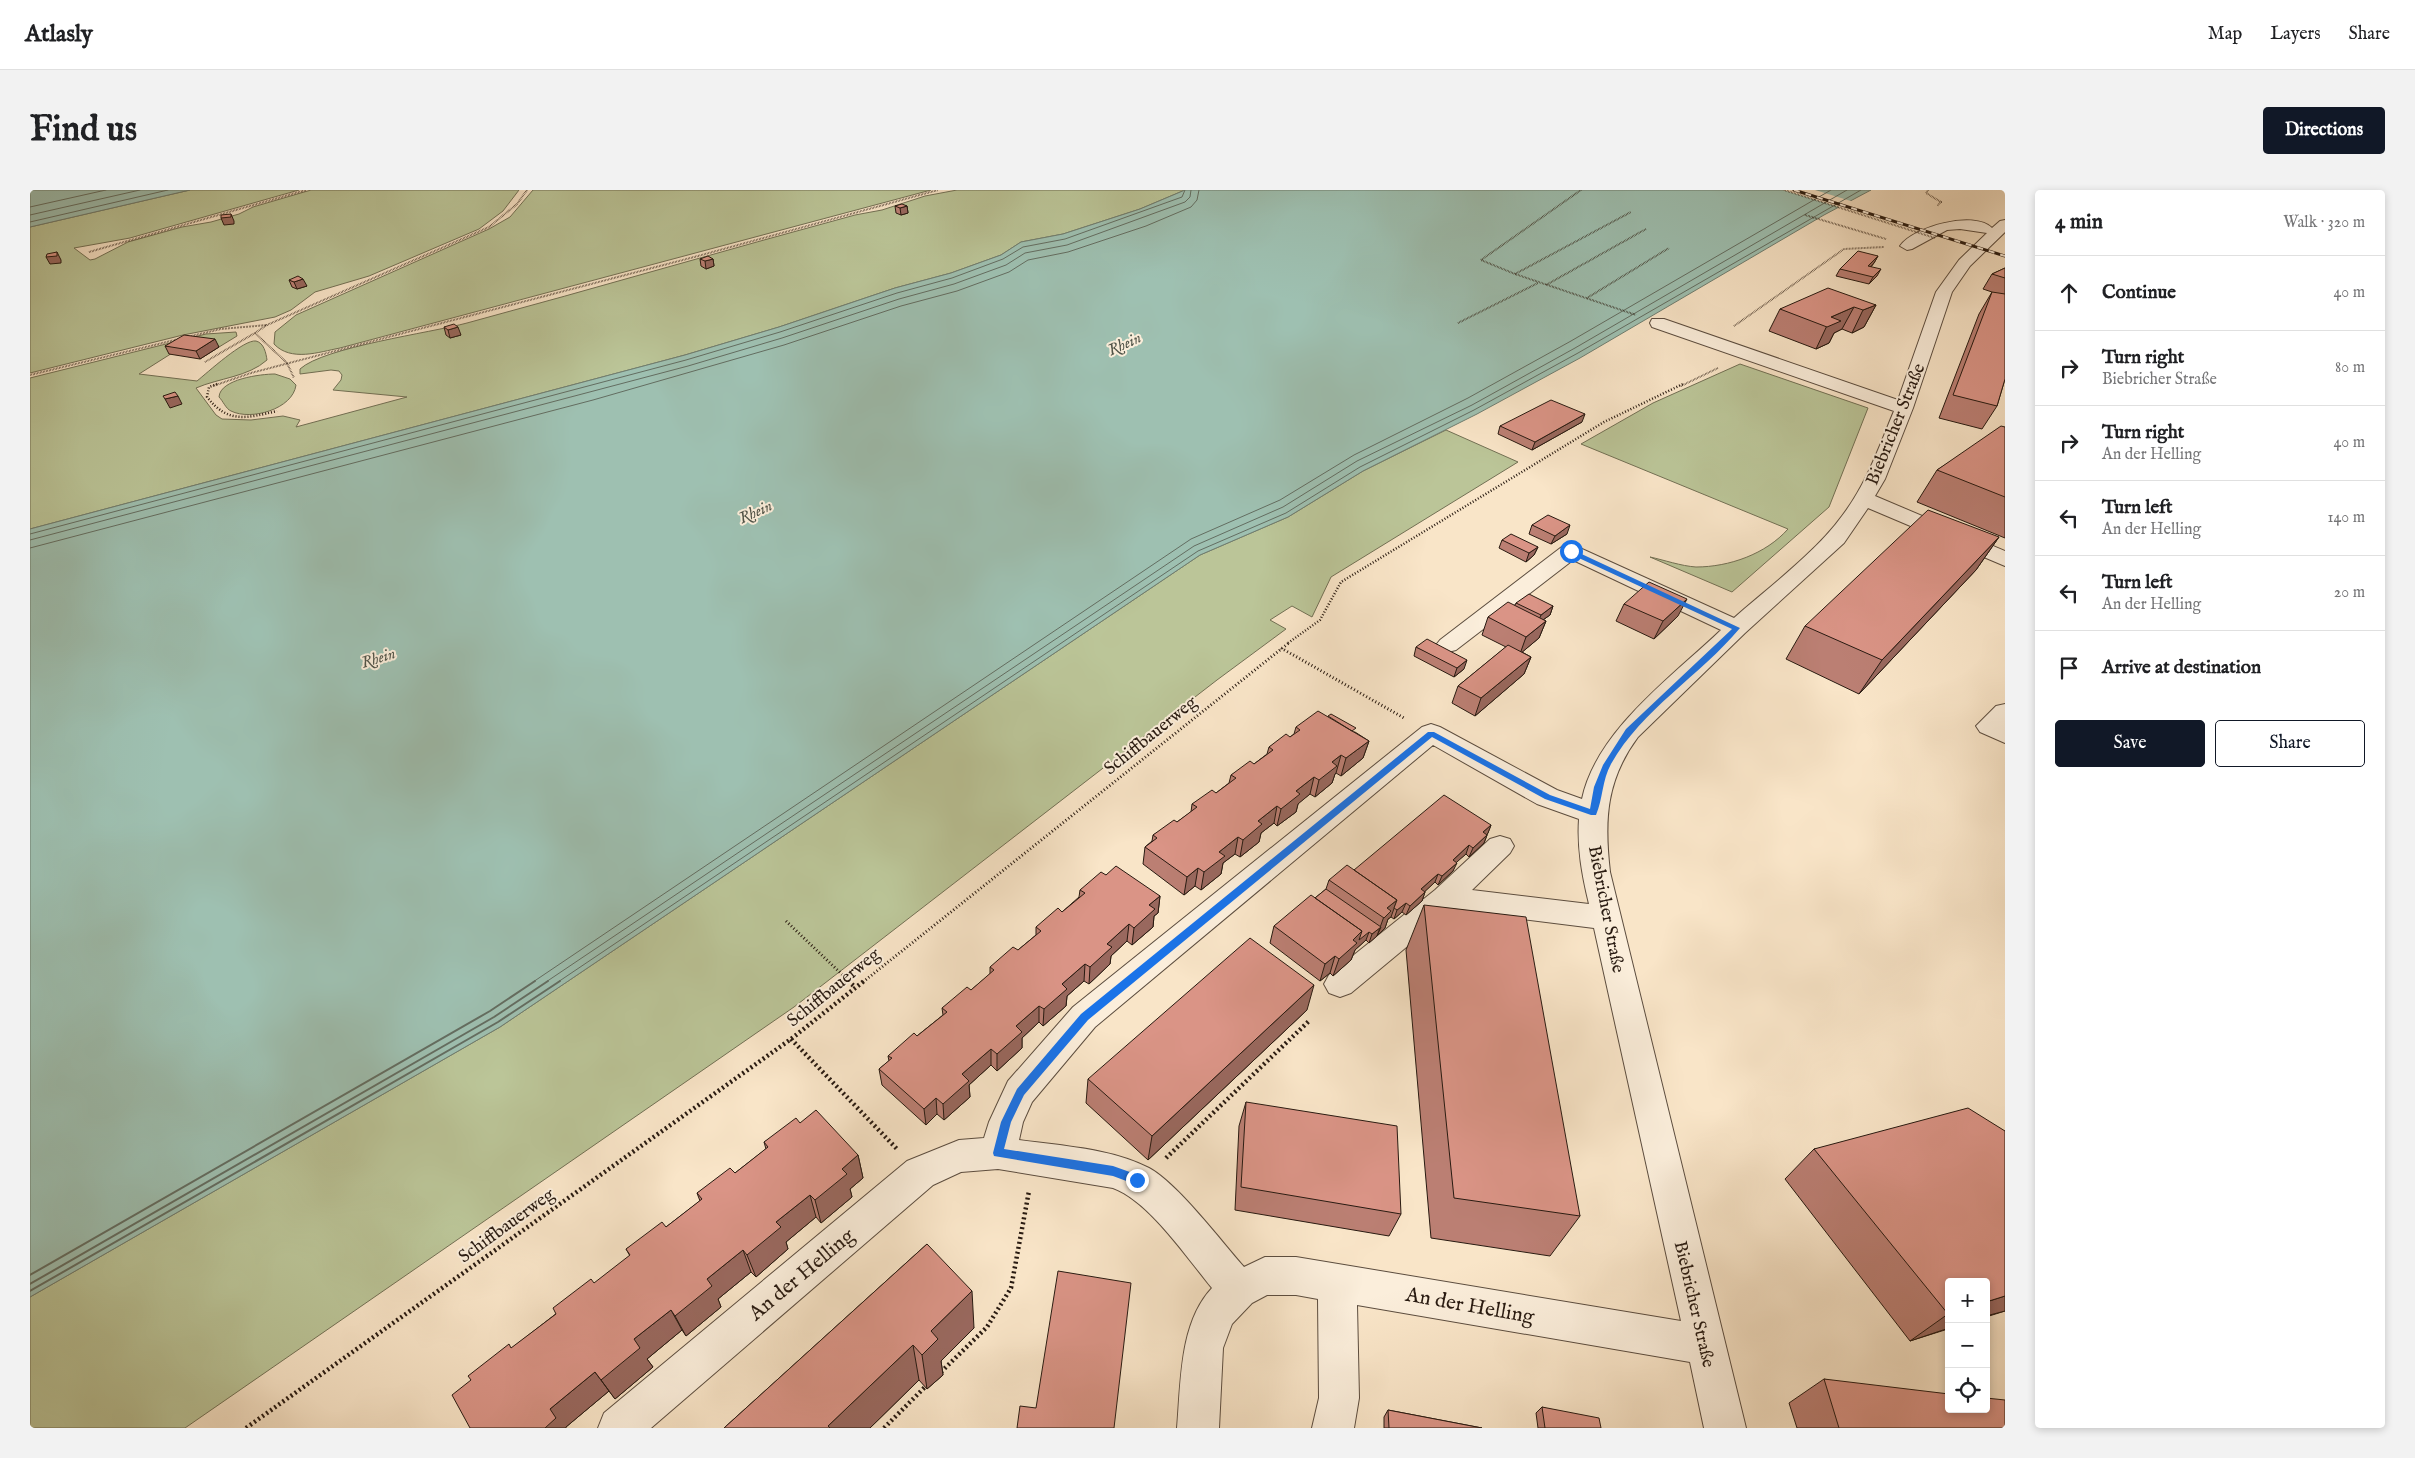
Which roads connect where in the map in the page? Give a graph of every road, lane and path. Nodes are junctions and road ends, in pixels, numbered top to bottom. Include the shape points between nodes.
1 (306, 190) edge
2 (527, 190) edge
3 (938, 190) edge
4 (1581, 190) edge
5 (1784, 190) edge
6 (1631, 212) dead end
7 (1805, 216) dead end
8 (2005, 224) edge
9 (1646, 229) dead end
10 (1985, 229) dead end
11 (1935, 238) dead end
12 (1907, 246) junction
13 (1669, 248) dead end
14 (89, 252) dead end
15 (1515, 274) junction
16 (1539, 283) junction
17 (1546, 285) junction
18 (1586, 299) junction
19 (1458, 323) dead end
20 (1658, 323) joint
21 (267, 325) junction
22 (255, 333) junction
23 (1730, 347) junction
24 (205, 362) dead end
25 (287, 363) junction
26 (30, 375) edge
27 (294, 378) dead end
28 (1904, 408) junction
29 (277, 411) dead end
30 (1864, 499) junction
31 (2005, 560) edge
32 (1736, 628) junction
33 (1448, 645) dead end
34 (1281, 648) junction
35 (2005, 712) edge
36 (1431, 734) junction
37 (2005, 734) edge
38 (1594, 813) junction
39 (1500, 846) dead end
40 (1445, 898) junction
41 (1607, 918) junction
42 (786, 921) dead end
43 (1340, 984) dead end
44 (855, 987) junction
45 (1309, 1021) dead end
46 (791, 1038) junction
47 (998, 1153) junction
48 (1035, 1158) junction
49 (920, 1173) junction
50 (1140, 1183) junction
51 (1337, 1283) junction
52 (1238, 1289) junction
53 (1704, 1345) junction
54 (939, 1374) dead end
55 (932, 1381) edge
56 (246, 1428) edge
57 (620, 1428) edge
58 (884, 1428) edge
59 (1198, 1428) edge
60 (1334, 1428) edge
61 (1724, 1428) edge

1 - 14 path
2 - 21 path via 517,204 489,227
3 - 25 path
4 - 15 path via 1481,260
5 - 11 path, bridge
6 - 15 path
7 - 12 path
8 - 28 street, Biebricher Straße via 1964,263 1944,292
9 - 17 path
10 - 12 street via 1944,225
12 - 23 path via 1844,249 1730,329
13 - 18 path
15 - 16 path
16 - 17 path
16 - 19 path
17 - 18 path
18 - 20 path
20 - 23 street
21 - 22 path
21 - 26 path via 222,329
22 - 24 path
22 - 25 path
23 - 28 street
23 - 34 path, Schiffbauerweg via 1733,358 1730,362 1604,422 1341,582 1320,620
25 - 27 path
25 - 29 path via 209,387 207,397 224,416 254,416
28 - 30 street, Biebricher Straße via 1876,479
30 - 31 street
30 - 32 street, Biebricher Straße via 1836,538
32 - 33 street via 1571,551
32 - 38 street, Biebricher Straße via 1629,731 1607,765 1598,787
34 - 36 path
34 - 44 path, Schiffbauerweg
35 - 37 street via 1989,726
36 - 38 street via 1547,797
36 - 47 street via 1084,1017 1020,1092 1006,1122
38 - 41 street, Biebricher Straße via 1592,839 1596,872
39 - 40 street
40 - 41 street
40 - 43 street
41 - 53 street, Biebricher Straße
42 - 44 path
44 - 46 path, Schiffbauerweg
45 - 50 path
46 - 49 path
46 - 56 path, Schiffbauerweg
47 - 48 street, An der Helling
47 - 49 street, An der Helling via 959,1156
48 - 50 street, An der Helling via 1113,1171
48 - 54 path via 1011,1288 987,1327
49 - 57 street, An der Helling
50 - 52 street, An der Helling via 1160,1199
51 - 52 street, An der Helling via 1296,1276 1265,1276
51 - 53 street, An der Helling
51 - 60 street via 1339,1398
52 - 59 street, An der Helling via 1217,1311 1204,1348
53 - 61 street, Biebricher Straße
55 - 58 path

